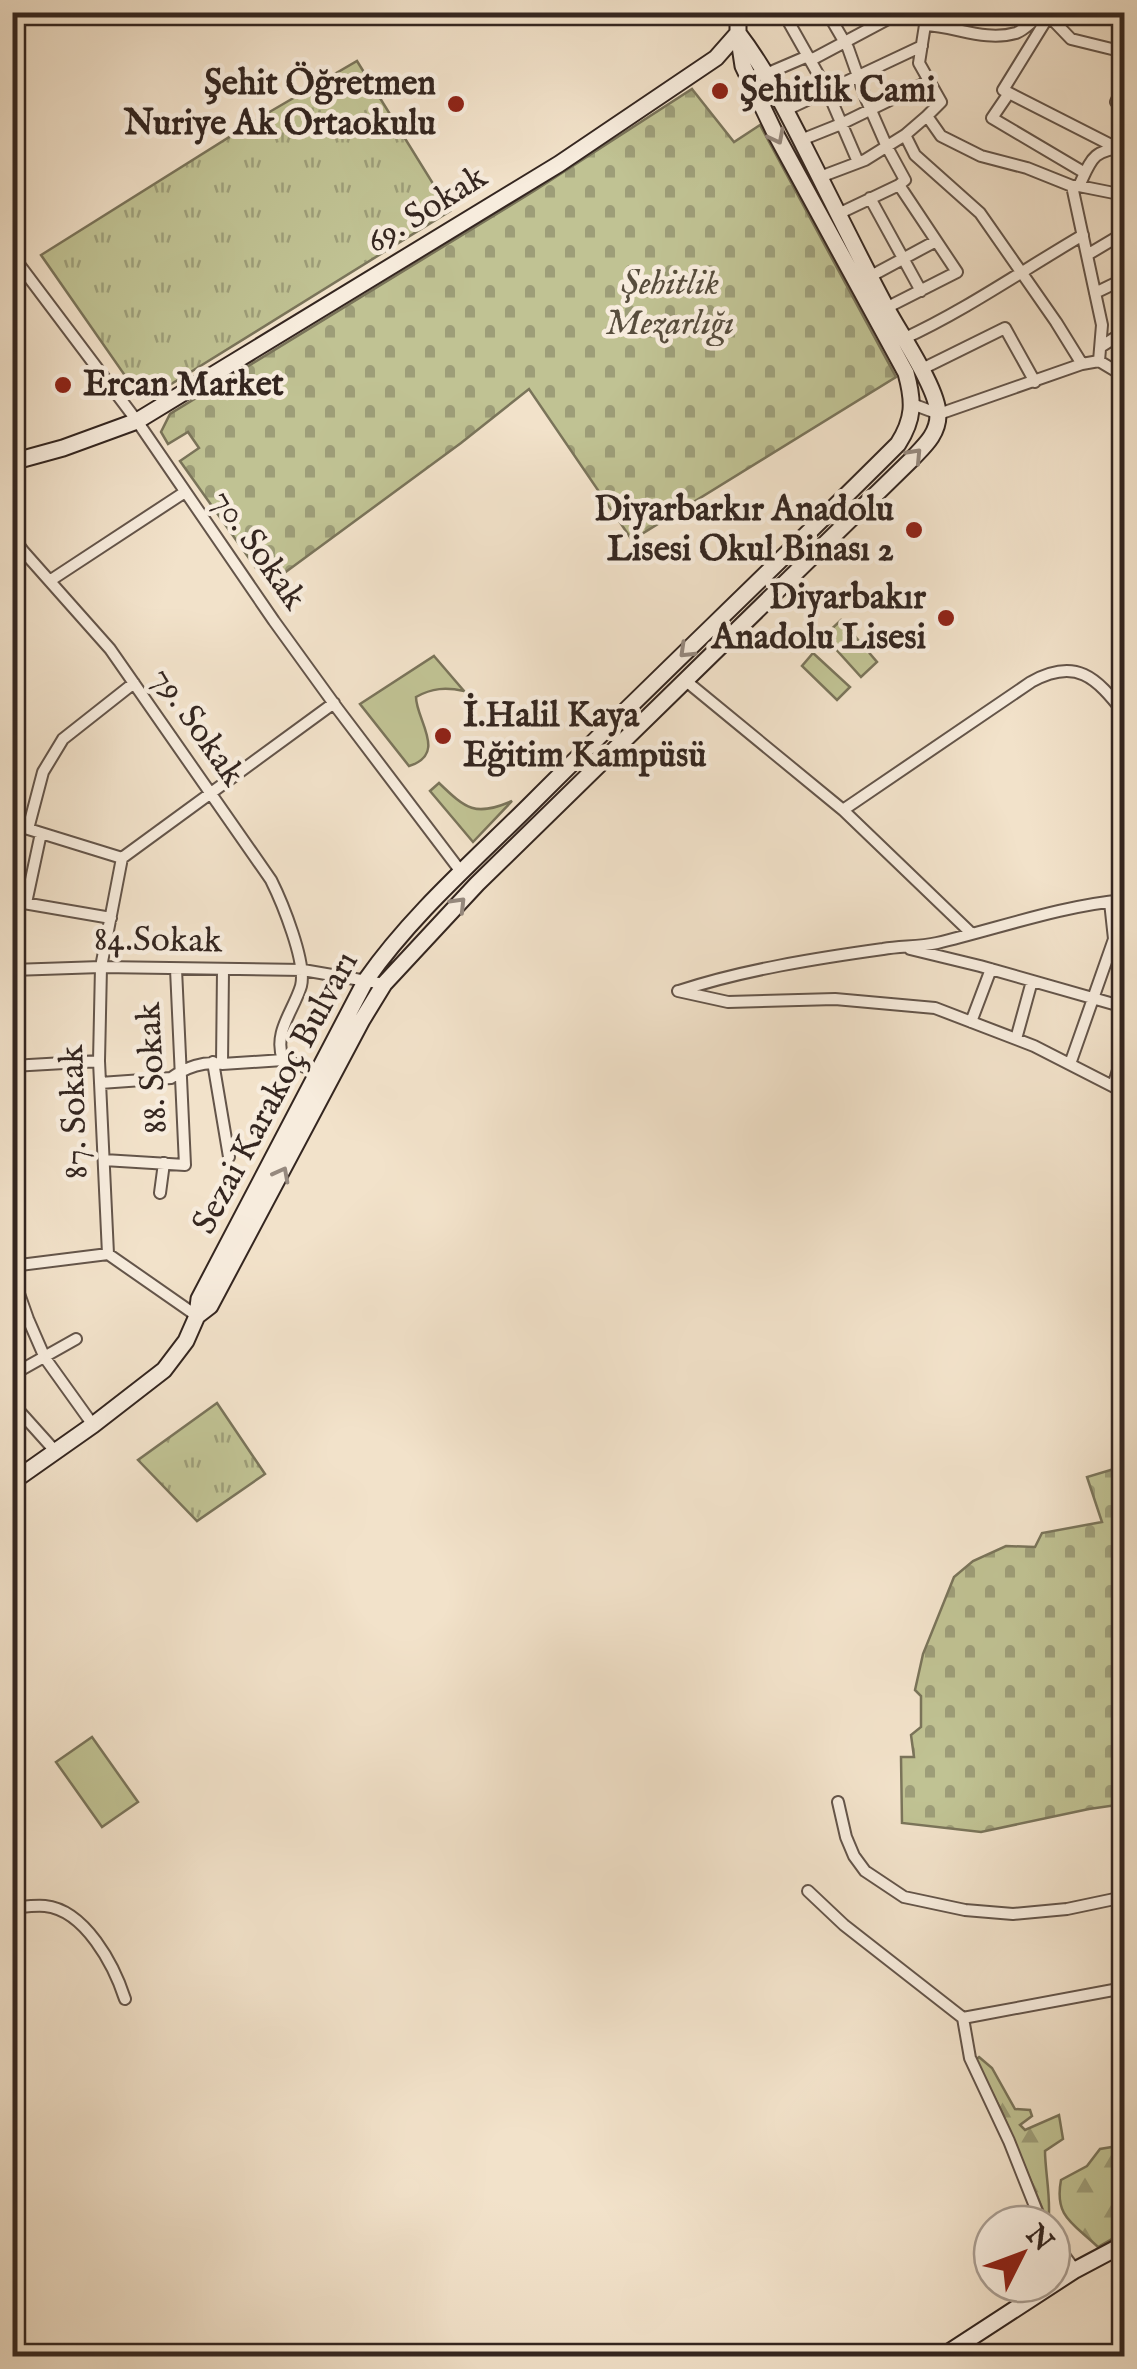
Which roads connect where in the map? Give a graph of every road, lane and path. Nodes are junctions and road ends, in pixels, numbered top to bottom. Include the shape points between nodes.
1 (738, 12) edge
2 (783, 12) edge
3 (827, 12) edge
4 (901, 12) edge
5 (924, 12) edge
6 (1045, 14) edge
7 (925, 26) junction
8 (738, 33) junction
9 (845, 44) junction
10 (922, 46) junction
11 (1124, 52) edge
12 (810, 58) junction
13 (766, 74) junction
14 (857, 75) junction
15 (929, 81) junction
16 (1124, 85) edge
17 (826, 90) junction
18 (1009, 92) junction
19 (1124, 107) edge
20 (870, 108) junction
21 (786, 110) junction
22 (927, 116) junction
23 (841, 124) junction
24 (905, 135) junction
25 (801, 140) junction
26 (886, 146) junction
27 (1120, 147) edge
28 (858, 162) junction
29 (1085, 173) junction
30 (820, 177) junction
31 (899, 185) junction
32 (1076, 186) junction
33 (1124, 196) edge
34 (870, 198) junction
35 (838, 214) junction
36 (1124, 234) edge
37 (1083, 235) junction
38 (936, 241) junction
39 (12, 255) edge
40 (1087, 255) junction
41 (903, 258) junction
42 (1020, 272) junction
43 (871, 276) junction
44 (1124, 280) edge
45 (920, 291) junction
46 (1095, 294) junction
47 (886, 308) junction
48 (1124, 332) edge
49 (903, 340) junction
50 (1102, 346) junction
51 (1100, 361) junction
52 (1082, 364) junction
53 (920, 370) junction
54 (1124, 376) edge
55 (1034, 382) junction
56 (912, 404) junction
57 (939, 414) junction
58 (136, 422) junction
59 (12, 462) edge
60 (184, 492) junction
61 (12, 536) edge
62 (23, 551) junction
63 (12, 561) edge
64 (51, 580) junction
65 (686, 681) junction
66 (134, 684) junction
67 (334, 703) junction
68 (1124, 713) edge
69 (210, 795) junction
70 (843, 810) junction
71 (19, 826) edge
72 (42, 834) junction
73 (12, 843) edge
74 (122, 858) junction
75 (462, 874) junction
76 (1124, 900) edge
77 (12, 901) edge
78 (1110, 902) junction
79 (26, 903) junction
80 (111, 918) junction
81 (971, 933) junction
82 (900, 947) junction
83 (101, 968) junction
84 (176, 969) junction
85 (991, 969) junction
86 (12, 970) edge
87 (223, 970) junction
88 (302, 970) junction
89 (366, 980) junction
90 (1032, 981) junction
91 (384, 984) junction
92 (1094, 999) junction
93 (1124, 1007) edge
94 (972, 1022) junction
95 (1016, 1039) junction
96 (1124, 1051) edge
97 (283, 1060) junction
98 (99, 1061) junction
99 (218, 1063) junction
100 (1070, 1064) junction
101 (12, 1066) edge
102 (180, 1071) junction
103 (318, 1071) junction
104 (100, 1083) junction
105 (1113, 1086) junction
106 (1124, 1092) edge
107 (229, 1157) dead end
108 (104, 1160) junction
109 (164, 1163) junction
110 (160, 1193) dead end
111 (108, 1254) junction
112 (12, 1270) edge
113 (196, 1316) junction
114 (76, 1340) dead end
115 (46, 1358) junction
116 (12, 1375) edge
117 (12, 1403) edge
118 (93, 1425) junction
119 (56, 1452) junction
120 (12, 1482) edge
121 (838, 1802) dead end
122 (808, 1891) dead end
123 (1124, 1897) edge
124 (12, 1908) edge
125 (1124, 1988) edge
126 (126, 1998) dead end
127 (963, 2018) junction
128 (1034, 2204) edge
129 (1124, 2244) edge
130 (1072, 2266) edge
131 (1075, 2270) junction
132 (943, 2356) edge

1 - 8 street
2 - 12 street
3 - 9 street
4 - 9 street
5 - 7 street
6 - 7 street via 1018,33 971,35
6 - 11 street via 1070,39
6 - 18 street via 1002,90
7 - 10 street
8 - 13 street
8 -> 56 street via 743,66 906,374
8 - 58 street, 69. Sokak via 716,58 559,164
9 - 12 street
9 - 14 street
10 - 14 street
10 - 15 street via 919,62
12 - 13 street
12 - 17 street
13 - 21 street
14 - 17 street
14 - 20 street
15 - 20 street
15 - 22 street via 941,102
16 - 19 street via 1116,102
17 - 21 street
17 - 23 street
18 - 27 street
18 - 29 street via 992,118
20 - 23 street
20 - 26 street
21 - 25 street
22 - 24 street
22 - 32 street via 941,136 980,156
23 - 25 street
23 - 28 street
24 - 26 street
24 - 42 street via 915,155 980,213
25 - 30 street
26 - 28 street
26 - 31 street via 906,180
27 - 29 street via 1104,149
28 - 30 street
29 - 32 street
30 - 35 street
31 - 34 street
31 - 38 street
32 - 33 street
32 - 37 street
34 - 35 street
34 - 41 street
35 - 43 street
36 - 40 street
37 - 40 street
37 - 42 street
38 - 41 street
38 - 45 street via 956,272
39 - 58 street, 70. Sokak
40 - 46 street
41 - 43 street
41 - 45 street
42 - 49 street
42 - 52 street
43 - 47 street
44 - 46 street
45 - 47 street
46 - 50 street
47 - 49 street
48 - 50 street
49 - 53 street
50 - 51 street
51 - 52 street
51 - 54 street
52 - 55 street
53 - 55 street via 1006,328
53 - 57 street
55 - 57 street
56 - 57 street
56 -> 75 street, Sezai Karakoç Bulvarı via 910,426 898,444
65 -> 57 street via 912,460 935,434
58 - 59 street, 69. Sokak
58 - 60 street, 70. Sokak
60 - 64 street
60 - 67 street, 70. Sokak
61 - 62 street, 79. Sokak
62 - 63 street
62 - 64 street, 79. Sokak
64 - 66 street, 79. Sokak
65 - 70 street
91 -> 65 street
66 - 69 street, 79. Sokak
66 - 71 street via 63,740
67 - 69 street
67 - 75 street, 70. Sokak
68 - 70 street via 1085,674 1049,672
69 - 74 street
69 - 88 street, 79. Sokak via 277,891
70 - 81 street
71 - 72 street
71 - 73 street
72 - 74 street
72 - 79 street
74 - 80 street, 87. Sokak
75 - 89 street, Sezai Karakoç Bulvarı
76 - 78 street
77 - 79 street
78 - 81 street
78 - 92 street via 1114,939
79 - 80 street
80 - 83 street, 87. Sokak
81 - 82 street
82 - 85 street
82 - 94 street via 678,991 728,1002 835,999 934,1008
83 - 84 street, 84.Sokak
83 - 86 street, 84.Sokak
83 - 98 street, 87. Sokak
84 - 87 street, 84.Sokak
84 - 102 street, 88. Sokak
85 - 90 street
85 - 94 street
87 - 88 street, 84.Sokak
87 - 99 street
88 - 89 street, 84.Sokak
88 - 97 street via 280,1034
89 - 91 street, 84.Sokak
89 - 103 street, Sezai Karakoç Bulvarı
90 - 92 street
90 - 95 street
113 -> 91 street via 210,1306
92 - 93 street
92 - 100 street
94 - 95 street
95 - 100 street
96 - 105 street
97 - 99 street
97 - 103 street
98 - 101 street
98 - 104 street, 87. Sokak
99 - 102 street
99 - 107 street
100 - 105 street
102 - 104 street via 172,1078
102 - 109 street, 88. Sokak via 185,1165
103 - 113 street, Sezai Karakoç Bulvarı
104 - 108 street, 87. Sokak
105 - 106 street
108 - 109 street
108 - 111 street, 87. Sokak
109 - 110 street
111 - 112 street
111 - 113 street
112 - 115 street
113 - 118 street via 164,1370
114 - 115 street
115 - 116 street
115 - 118 street
117 - 119 street
118 - 119 street
119 - 120 street
121 - 123 street via 854,1856 904,1897 1012,1914
122 - 127 street
124 - 126 street via 48,1906 65,1913 100,1946
125 - 127 street
127 - 128 street via 970,2058
129 - 131 street
130 - 131 street
131 - 132 street

